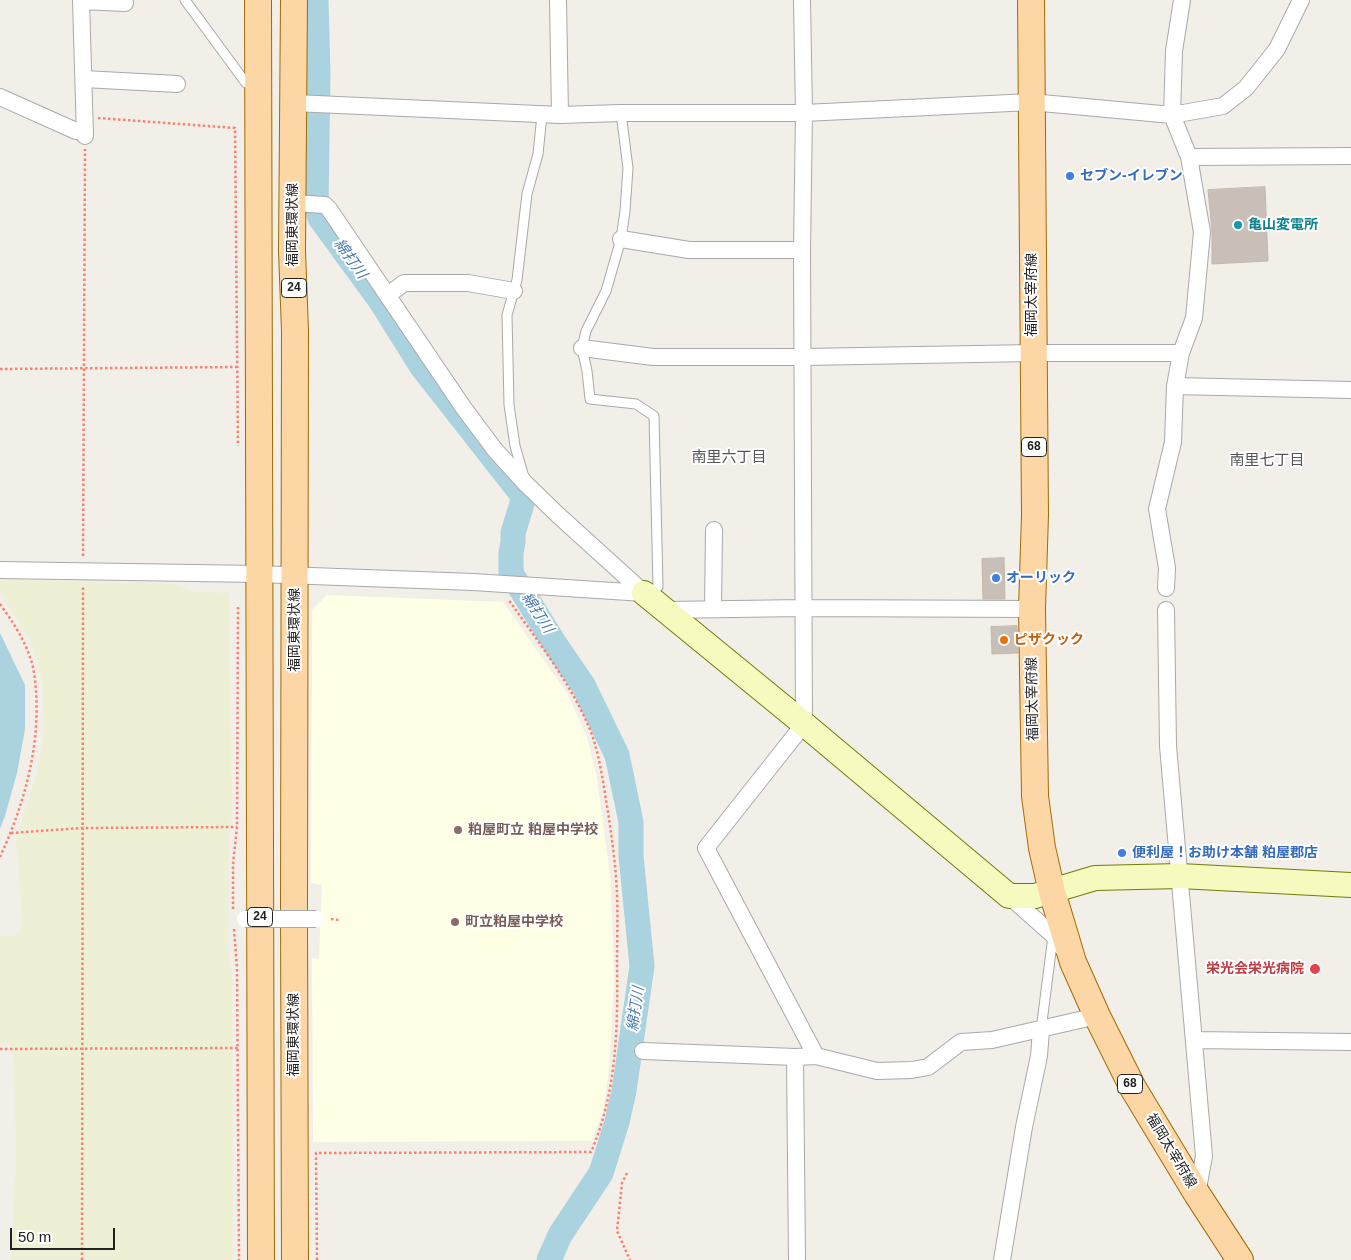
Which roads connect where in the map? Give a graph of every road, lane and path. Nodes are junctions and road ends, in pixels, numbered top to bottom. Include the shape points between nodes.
1 (185, 0) edge
2 (258, 0) edge
3 (294, 0) edge
4 (558, 0) edge
5 (802, 0) edge
6 (1031, 0) edge
7 (1182, 0) edge
8 (1301, 0) edge
9 (81, 1) edge
10 (124, 3) dead end
11 (84, 78) junction
12 (246, 83) dead end
13 (177, 84) dead end
14 (0, 98) edge
15 (1031, 102) junction
16 (302, 104) junction
17 (804, 113) junction
18 (621, 114) junction
19 (542, 115) junction
20 (1172, 115) junction
21 (560, 116) junction
22 (85, 128) junction
23 (1351, 156) edge
24 (1188, 157) junction
25 (309, 204) junction
26 (621, 238) junction
27 (802, 250) junction
28 (514, 291) junction
29 (388, 295) junction
30 (582, 348) junction
31 (1033, 353) junction
32 (1181, 354) junction
33 (803, 357) junction
34 (237, 368) junction
35 (0, 369) edge
36 (84, 369) junction
37 (1176, 386) junction
38 (1351, 390) edge
39 (238, 455) dead end
40 (526, 484) junction
41 (714, 530) dead end
42 (0, 570) edge
43 (83, 572) junction
44 (258, 574) junction
45 (294, 576) junction
46 (507, 584) junction
47 (644, 593) junction
48 (0, 604) edge
49 (238, 607) dead end
50 (803, 608) junction
51 (713, 609) junction
52 (1032, 609) junction
53 (665, 610) junction
54 (804, 724) junction
55 (237, 827) junction
56 (82, 828) junction
57 (11, 833) junction
58 (0, 857) edge
59 (1180, 876) junction
60 (1351, 885) edge
61 (1052, 892) junction
62 (1009, 896) junction
63 (237, 917) junction
64 (316, 919) dead end
65 (1053, 935) junction
66 (1072, 962) junction
67 (1097, 1016) junction
68 (1041, 1030) junction
69 (1194, 1040) junction
70 (1351, 1042) edge
71 (238, 1048) junction
72 (82, 1049) junction
73 (0, 1050) edge
74 (643, 1051) dead end
75 (816, 1056) junction
76 (795, 1057) junction
77 (627, 1173) dead end
78 (1197, 1194) junction
79 (82, 1260) edge
80 (239, 1260) edge
81 (261, 1260) edge
82 (296, 1260) edge
83 (317, 1260) edge
84 (630, 1260) edge
85 (797, 1260) edge
86 (1002, 1260) edge
87 (1240, 1260) edge

1 - 12 lane
2 - 44 main road, 24
3 - 16 main road, 福岡東環状線 / 24
4 - 21 street
5 - 17 street
6 - 15 main road, 福岡太宰府線 / 68
7 - 20 street via 1174,51
8 - 20 street via 1277,48 1246,88 1223,106
9 - 10 street
9 - 11 street
11 - 13 street
11 - 22 street
14 - 22 street via 76,132
15 - 17 street
15 - 20 street
15 - 31 main road, 福岡太宰府線 / 68
16 - 19 street
16 - 25 main road, 福岡東環状線 / 24
17 - 18 street
17 - 27 street
18 - 21 street
18 - 26 lane via 628,168
19 - 21 street
19 - 28 lane
20 - 24 street
22 - 34 path via 236,128
22 - 36 path
23 - 24 street
24 - 32 street via 1202,232 1194,318
25 - 29 street
25 - 45 main road, 福岡東環状線 / 24 via 292,250 295,331
26 - 27 street via 689,250
26 - 30 lane via 606,291 586,331
27 - 33 street
28 - 29 street via 468,283 404,283
28 - 40 lane via 506,314 509,405 515,446
29 - 40 street via 463,408
30 - 33 street via 653,357
30 - 47 lane via 590,399 636,404 654,416 658,587
31 - 32 street
31 - 33 street
31 - 52 main road, 福岡太宰府線 / 68
32 - 37 street
33 - 50 street
34 - 36 path
34 - 39 path
35 - 36 path
36 - 43 path
37 - 38 street
37 - 59 street via 1173,442 1157,509 1167,568 1168,746
40 - 47 street
41 - 51 street
42 - 43 street
43 - 44 street
43 - 56 path
44 - 45 street
44 - 81 main road, 24
45 - 46 street
45 - 82 main road, 福岡東環状線 / 24
46 - 47 street
46 - 83 path via 505,594 565,682 589,728 601,768 617,895 618,1022 614,1068 600,1131 591,1152 316,1153
47 - 53 street
48 - 57 path via 21,633 31,659 37,710 36,736 26,786
49 - 55 path
50 - 51 street
50 - 52 street
50 - 54 street
51 - 53 street
52 - 61 main road, 福岡太宰府線 / 68 via 1035,796
53 - 54 street
54 - 62 street
54 - 75 street via 706,848
55 - 56 path
55 - 63 path via 233,864
56 - 57 path
56 - 72 path
57 - 58 path
59 - 60 street
59 - 61 street via 1095,878
59 - 69 street
61 - 62 street
61 - 66 main road, 福岡太宰府線 / 68
62 - 65 street
63 - 64 street, bridge
63 - 71 path via 234,938
65 - 66 street
65 - 68 lane
66 - 67 main road, 福岡太宰府線 / 68
67 - 68 street
67 - 78 main road, 福岡太宰府線 / 68 via 1132,1088
68 - 75 street via 992,1040 961,1042 928,1067 912,1070 877,1071
68 - 86 street
69 - 70 street
69 - 78 street via 1204,1156
71 - 72 path
71 - 80 path
72 - 73 path
72 - 79 path
74 - 76 street
75 - 76 street
76 - 85 street
77 - 84 path via 622,1183 617,1231
78 - 87 main road, 福岡太宰府線 / 68

